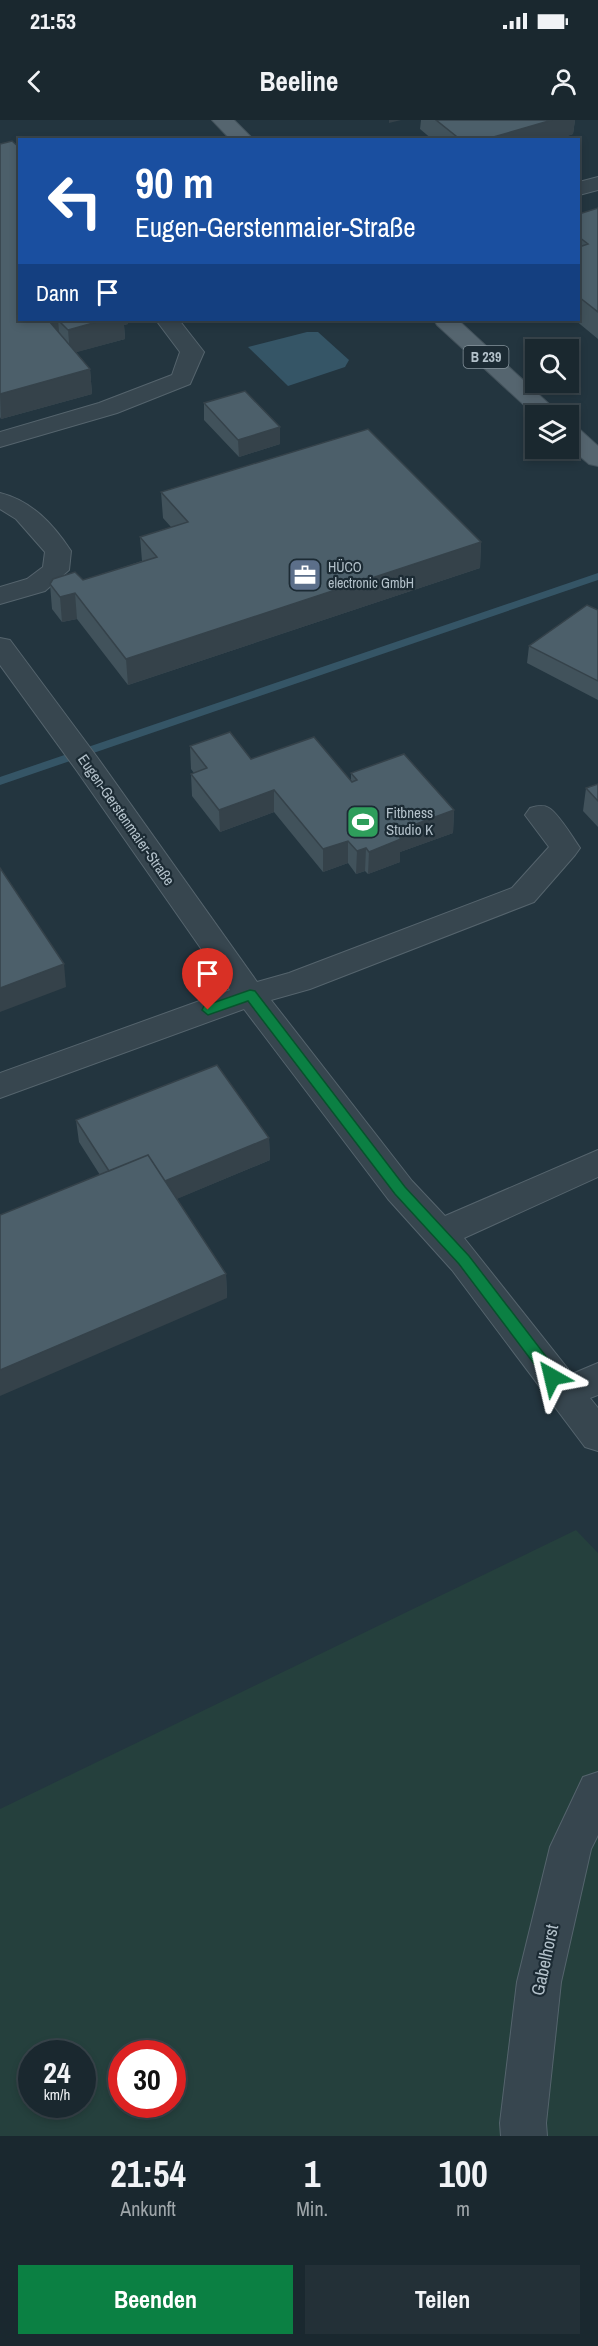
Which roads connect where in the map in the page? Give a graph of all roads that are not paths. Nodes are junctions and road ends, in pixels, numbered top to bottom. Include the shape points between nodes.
1 (222, 120) edge
2 (242, 138) edge
3 (598, 183) edge
4 (580, 189) edge
5 (168, 321) edge
6 (446, 321) edge
7 (538, 405) edge
8 (0, 440) edge
9 (579, 442) edge
10 (598, 459) edge
11 (0, 501) edge
12 (0, 596) edge
13 (0, 646) edge
14 (540, 815) dead end
15 (250, 995) junction
16 (0, 1086) edge
17 (598, 1163) edge
18 (440, 1234) junction
19 (598, 1378) edge
20 (565, 1394) junction
21 (598, 1437) edge
22 (598, 1791) edge
23 (524, 2136) edge

1 - 2 main road
3 - 4 street
5 - 8 street via 192,352 182,379 108,408
6 - 7 main road, B 239
9 - 10 main road
11 - 12 street via 26,513 58,551 56,570 36,585
13 - 15 street, Eugen-Gerstenmaier-Straße
14 - 15 street via 565,848 523,896 299,981
15 - 16 street
15 - 18 street, Eugen-Gerstenmaier-Straße via 400,1190
17 - 18 street
18 - 20 street, Eugen-Gerstenmaier-Straße
19 - 20 street
20 - 21 street, Eugen-Gerstenmaier-Straße
22 - 23 street, Gabelhorst via 572,1846 539,1982

